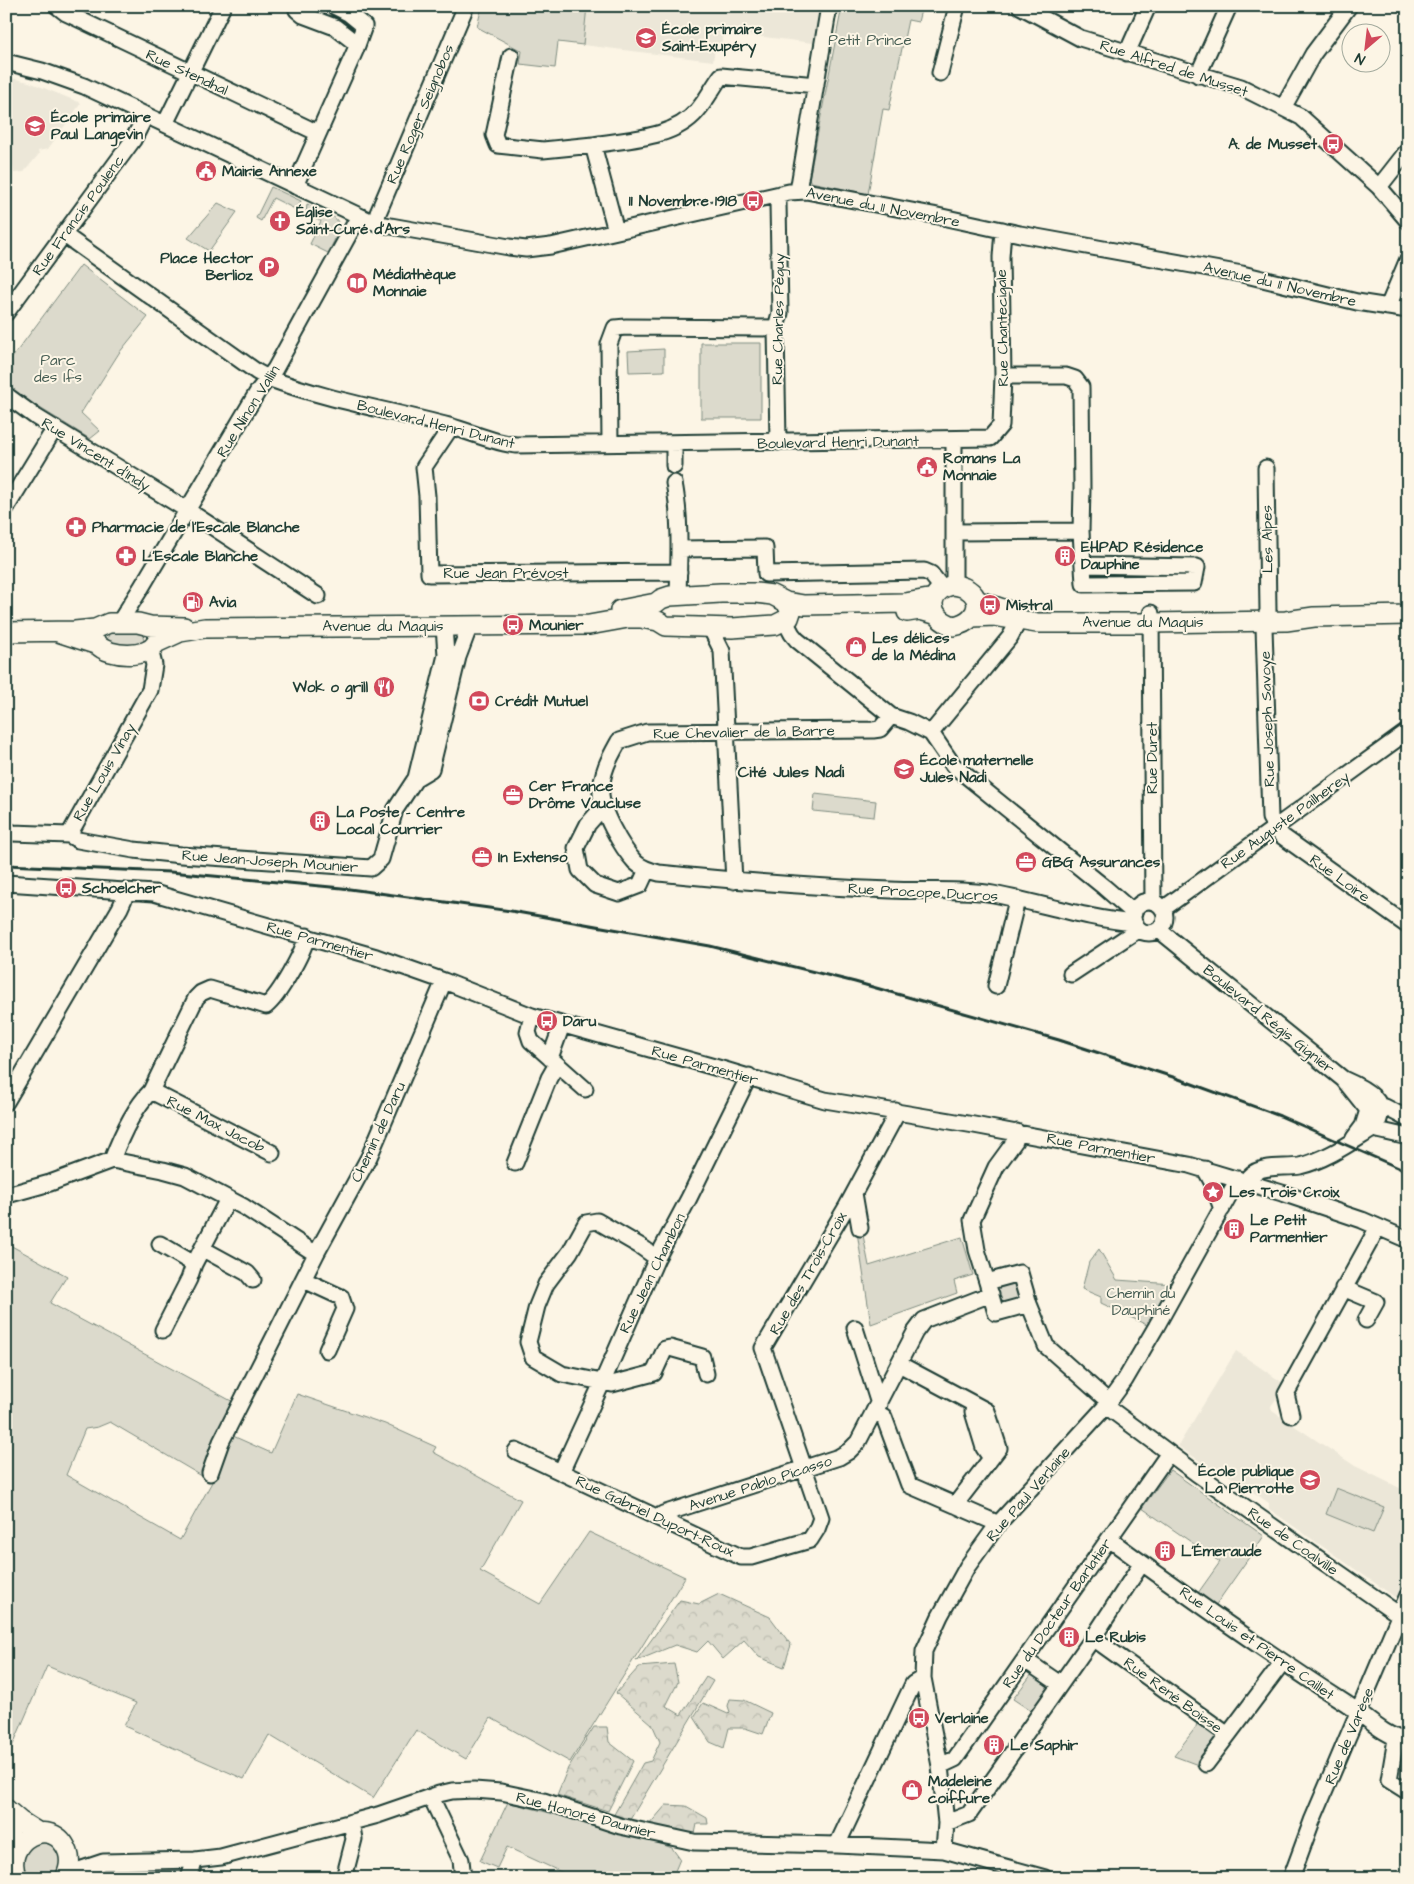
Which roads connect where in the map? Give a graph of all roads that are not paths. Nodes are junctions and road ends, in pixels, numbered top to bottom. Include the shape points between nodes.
1 (57, 6) edge
2 (223, 6) edge
3 (298, 6) edge
4 (334, 6) edge
5 (466, 6) edge
6 (829, 6) edge
7 (957, 6) edge
8 (1020, 6) edge
9 (1148, 6) edge
10 (1229, 6) edge
11 (1349, 6) edge
12 (357, 44) junction
13 (1127, 52) junction
14 (510, 56) dead end
15 (6, 62) edge
16 (190, 73) junction
17 (940, 73) dead end
18 (1198, 75) junction
19 (816, 85) junction
20 (1283, 108) junction
21 (146, 115) junction
22 (165, 124) junction
23 (318, 133) junction
24 (593, 145) junction
25 (1408, 150) edge
26 (295, 186) junction
27 (1379, 187) junction
28 (798, 191) junction
29 (777, 195) junction
30 (359, 216) junction
31 (1408, 221) edge
32 (376, 223) junction
33 (1003, 230) junction
34 (616, 231) junction
35 (63, 234) junction
36 (1408, 259) edge
37 (1388, 307) junction
38 (1408, 310) edge
39 (6, 312) edge
40 (776, 328) junction
41 (1003, 376) junction
42 (268, 378) junction
43 (6, 396) edge
44 (1002, 425) joint
45 (451, 427) junction
46 (55, 428) junction
47 (954, 440) junction
48 (778, 442) junction
49 (610, 444) junction
50 (674, 444) junction
51 (674, 466) dead end
52 (1266, 468) dead end
53 (674, 483) dead end
54 (6, 508) edge
55 (187, 510) junction
56 (1081, 531) junction
57 (954, 532) junction
58 (679, 549) junction
59 (1084, 565) junction
60 (679, 572) junction
61 (678, 595) junction
62 (318, 596) dead end
63 (941, 596) junction
64 (132, 602) junction
65 (975, 609) junction
66 (657, 612) junction
67 (1408, 614) edge
68 (1266, 616) junction
69 (788, 617) junction
70 (1018, 618) junction
71 (1151, 618) junction
72 (119, 623) junction
73 (470, 625) junction
74 (444, 626) junction
75 (710, 627) junction
76 (732, 628) junction
77 (6, 632) edge
78 (149, 635) junction
79 (98, 636) junction
80 (722, 650) junction
81 (452, 656) junction
82 (891, 716) junction
83 (1408, 731) edge
84 (726, 732) junction
85 (931, 733) junction
86 (604, 806) junction
87 (1274, 827) junction
88 (6, 829) edge
89 (68, 835) junction
90 (647, 870) junction
91 (734, 881) junction
92 (6, 883) edge
93 (1104, 887) junction
94 (125, 891) junction
95 (1016, 900) junction
96 (1119, 900) junction
97 (1144, 913) junction
98 (1109, 921) junction
99 (1408, 926) edge
100 (1159, 930) junction
101 (307, 936) junction
102 (1072, 974) dead end
103 (444, 981) junction
104 (996, 986) dead end
105 (532, 1016) junction
106 (562, 1025) junction
107 (554, 1061) junction
108 (749, 1076) junction
109 (585, 1089) dead end
110 (151, 1091) junction
111 (6, 1102) edge
112 (896, 1111) junction
113 (1373, 1116) junction
114 (1408, 1119) edge
115 (1408, 1131) edge
116 (1017, 1132) junction
117 (1408, 1137) edge
118 (272, 1153) dead end
119 (112, 1160) junction
120 (515, 1163) dead end
121 (1276, 1168) junction
122 (1205, 1169) junction
123 (1242, 1180) junction
124 (1264, 1186) junction
125 (854, 1193) junction
126 (7, 1195) edge
127 (228, 1199) junction
128 (1222, 1209) junction
129 (1378, 1227) junction
130 (860, 1228) dead end
131 (1408, 1240) edge
132 (160, 1244) dead end
133 (203, 1248) junction
134 (316, 1254) junction
135 (657, 1258) junction
136 (194, 1264) junction
137 (253, 1280) dead end
138 (304, 1280) junction
139 (989, 1288) junction
140 (1344, 1288) junction
141 (1029, 1304) junction
142 (1366, 1320) dead end
143 (854, 1328) dead end
144 (162, 1330) dead end
145 (327, 1350) dead end
146 (900, 1364) junction
147 (706, 1374) dead end
148 (602, 1383) junction
149 (1108, 1404) junction
150 (876, 1408) junction
151 (1291, 1415) dead end
152 (516, 1451) dead end
153 (1169, 1453) junction
154 (804, 1468) junction
155 (561, 1472) junction
156 (210, 1473) dead end
157 (955, 1505) junction
158 (659, 1518) junction
159 (998, 1524) junction
160 (1109, 1539) junction
161 (1142, 1563) junction
162 (1408, 1595) edge
163 (1404, 1619) edge
164 (1093, 1638) junction
165 (1025, 1660) junction
166 (1282, 1663) junction
167 (923, 1678) junction
168 (1060, 1684) junction
169 (1359, 1712) junction
170 (1228, 1735) junction
171 (1402, 1740) edge
172 (1206, 1764) dead end
173 (940, 1766) junction
174 (1408, 1792) edge
175 (431, 1797) junction
176 (6, 1808) edge
177 (351, 1822) junction
178 (6, 1823) edge
179 (946, 1823) junction
180 (39, 1833) junction
181 (837, 1845) junction
182 (66, 1848) junction
183 (944, 1850) junction
184 (11, 1857) edge
185 (195, 1860) junction
186 (103, 1862) junction
187 (66, 1876) edge
188 (17, 1878) edge
189 (189, 1878) edge
190 (344, 1878) edge
191 (463, 1878) edge
192 (1046, 1878) edge
193 (1292, 1878) edge

1 - 16 street, Rue Stendhal
2 - 16 street
3 - 12 street via 297,10 303,14 335,27
4 - 12 street via 364,26
5 - 32 street, Rue Roger Seignobos
6 - 19 street
7 - 17 street
8 - 13 street, Rue Alfred de Musset via 1080,38
9 - 13 street
10 - 18 street
11 - 20 street via 1313,54
12 - 23 street
13 - 18 street, Rue Alfred de Musset
14 - 24 street via 494,135 498,145 543,150
15 - 21 street, Avenue du 11 Novembre via 84,86
16 - 22 street
16 - 23 street, Rue Stendhal
18 - 20 street, Rue Alfred de Musset via 1246,89
19 - 24 street via 721,76 697,111 666,132
19 - 28 street
20 - 27 street, Rue Alfred de Musset via 1310,124
21 - 22 street, Avenue du 11 Novembre
21 - 35 street, Rue Francis Poulenc via 133,140
22 - 26 street, Avenue du 11 Novembre
23 - 26 street
24 - 34 street
25 - 27 street
26 - 30 street, Avenue du 11 Novembre
27 - 31 street, Rue Alfred de Musset
28 - 29 street, Avenue du 11 Novembre
28 - 33 street, Avenue du 11 Novembre
29 - 34 street, Avenue du 11 Novembre
29 - 40 street, Rue Charles Péguy via 780,313
30 - 32 street, Avenue du 11 Novembre
30 - 42 street, Rue Ninon Vallin
32 - 34 street, Avenue du 11 Novembre via 526,249
33 - 37 street, Avenue du 11 Novembre via 1226,271
33 - 41 street, Rue Chantecigale
35 - 39 street, Rue Francis Poulenc
35 - 42 street, Boulevard Henri Dunant
36 - 37 street
37 - 38 street, Avenue du 11 Novembre
40 - 48 street, Rue Charles Péguy
40 - 49 street via 615,328 609,344
41 - 44 street, Rue Chantecigale
41 - 56 street via 1066,376 1075,379 1081,387
42 - 45 street, Boulevard Henri Dunant via 347,402
42 - 55 street, Rue Ninon Vallin
43 - 46 street, Rue Vincent d'Indy
44 - 47 street, Boulevard Henri Dunant via 990,438
45 - 49 street, Boulevard Henri Dunant via 503,444
45 - 60 street, Rue Jean Prévost via 424,467 429,574
46 - 54 street
46 - 55 street, Rue Vincent d'Indy
47 - 48 street, Boulevard Henri Dunant
47 - 57 street
48 - 50 street, Boulevard Henri Dunant
49 - 50 street, Boulevard Henri Dunant
50 - 51 street
52 - 68 street, Les Alpes
53 - 58 street
55 - 62 street, Rue Vincent d'Indy
55 - 64 street, Rue Ninon Vallin
56 - 57 street
56 - 59 street
57 - 63 street
58 - 60 street
58 - 63 street via 765,548 766,574 924,571 932,574
59 - 59 street via 1197,567 1194,583 1084,584
60 - 61 street
61 - 66 main road, Avenue du Maquis via 665,597
61 - 69 main road, Avenue du Maquis via 772,595
63 - 65 main road, Avenue du Maquis via 968,590
63 - 65 main road, Avenue du Maquis via 941,621 954,626 968,622
63 - 69 main road, Avenue du Maquis via 920,610
64 - 72 street, Rue Ninon Vallin
64 - 78 street via 132,610
65 - 70 main road, Avenue du Maquis
66 - 73 main road, Avenue du Maquis via 582,617 561,624
66 - 75 main road, Avenue du Maquis via 666,626
67 - 68 main road, Avenue du Maquis via 1314,617 1286,611
68 - 71 main road, Avenue du Maquis
68 - 87 street, Rue Joseph Savoye via 1270,818
69 - 76 main road, Avenue du Maquis via 775,625
69 - 82 street via 797,640
70 - 71 main road, Avenue du Maquis
70 - 85 street via 1010,637
71 - 97 street, Rue Duret
72 - 78 main road, Avenue du Maquis
72 - 79 main road, Avenue du Maquis via 109,623
73 - 74 main road, Avenue du Maquis
73 - 81 street, Rue Jean-Joseph Mounier
74 - 78 main road, Avenue du Maquis via 205,628
74 - 81 street, Rue Jean-Joseph Mounier
75 - 76 main road, Avenue du Maquis
75 - 80 street
76 - 80 street
77 - 79 main road, Avenue du Maquis
78 - 79 main road, Avenue du Maquis via 140,653 110,653 102,649
78 - 89 street, Rue Louis Vinay via 154,666 150,690
80 - 84 street
81 - 89 street, Rue Jean-Joseph Mounier via 416,778 395,810 380,859 371,868 171,854 78,840
82 - 84 street, Rue Chevalier de la Barre via 880,729 874,730
82 - 85 street
83 - 87 street, Rue Auguste Pailherey
84 - 86 street, Rue Chevalier de la Barre via 647,732 619,741 604,768 601,794
84 - 91 street
85 - 93 street via 953,765
86 - 90 street, Rue Chevalier de la Barre via 617,838 636,863
86 - 90 street via 588,824 576,848 580,870 595,885 619,893 640,885
87 - 97 street, Rue Auguste Pailherey
87 - 99 street, Rue Loire
88 - 89 street, Rue Louis Vinay via 12,833
90 - 91 street
91 - 95 street, Rue Procope Ducros via 993,894
92 - 94 street, Rue Parmentier
93 - 96 street
93 - 97 street
94 - 101 street, Rue Parmentier via 154,893
94 - 111 street via 120,908
95 - 98 street, Rue Procope Ducros
95 - 104 street
96 - 97 street
96 - 98 street via 1119,912
97 - 98 street, Rue Procope Ducros
97 - 100 street via 1149,933
97 - 100 street via 1165,918
97 - 102 street, Rue Auguste Pailherey
100 - 113 street, Boulevard Régis Gignier via 1343,1078 1374,1095
101 - 103 street, Rue Parmentier
101 - 110 street, Rue Max Jacob via 285,982 266,1006 210,989 201,993
103 - 105 street, Rue Parmentier
103 - 134 street, Chemin de Daru via 369,1157
105 - 106 street, Rue Parmentier
105 - 107 street via 528,1032 531,1041
106 - 107 street
106 - 108 street, Rue Parmentier
107 - 109 street
107 - 120 street
108 - 112 street, Rue Parmentier via 825,1100
108 - 135 street, Rue Jean Chambon
110 - 118 street, Rue Max Jacob
110 - 119 street via 141,1101
112 - 116 street, Rue Parmentier
112 - 125 street, Rue des Trois-Croix
113 - 114 street via 1385,1107
113 - 115 street
113 - 117 street
113 - 121 street via 1352,1142 1313,1162
116 - 122 street, Rue Parmentier
116 - 139 street via 1015,1141 996,1167 972,1220
119 - 126 street
119 - 127 street via 185,1176
121 - 123 street via 1254,1172
121 - 124 street
122 - 123 street, Rue Parmentier
122 - 128 street
123 - 124 street, Rue Parmentier
123 - 128 street, Rue Paul Verlaine
124 - 129 street, Rue Parmentier
125 - 130 street
125 - 154 street, Rue des Trois-Croix via 763,1348
127 - 133 street
127 - 134 street
128 - 149 street, Rue Paul Verlaine via 1134,1366
129 - 131 street, Rue Parmentier
129 - 140 street
132 - 136 street
133 - 136 street
133 - 137 street
134 - 138 street, Chemin de Daru
135 - 148 street, Rue Jean Chambon
135 - 148 street via 597,1221 586,1223 570,1252 546,1284 528,1342 533,1357 562,1374
136 - 144 street
138 - 145 street via 341,1297 345,1309
138 - 156 street, Chemin de Daru via 221,1442
139 - 141 street via 996,1313
139 - 141 street, Avenue Pablo Picasso via 1020,1273
139 - 146 street, Avenue Pablo Picasso via 924,1320
140 - 142 street via 1376,1302
140 - 151 street via 1286,1394
141 - 149 street, Rue de Coalville via 1046,1346
143 - 150 street
146 - 150 street, Avenue Pablo Picasso
146 - 157 street via 987,1411 999,1448
147 - 148 street via 702,1357 670,1348 662,1352 654,1373 612,1384
148 - 155 street, Rue Jean Chambon
149 - 153 street, Rue de Coalville
149 - 159 street, Rue Paul Verlaine
150 - 154 street, Avenue Pablo Picasso via 858,1442 849,1451 839,1458
150 - 157 street via 884,1417 909,1485
152 - 155 street, Rue Gabriel Duport-Roux
153 - 160 street, Rue du Docteur Barlatier
153 - 163 street, Rue de Coalville
154 - 158 street, Avenue Pablo Picasso
154 - 158 street, Rue Gabriel Duport-Roux via 821,1518 810,1540 741,1557
155 - 158 street, Rue Gabriel Duport-Roux
157 - 159 street
159 - 167 street, Rue Paul Verlaine via 940,1616 924,1651
160 - 161 street, Rue Louis et Pierre Caillet
160 - 165 street, Rue du Docteur Barlatier
161 - 164 street
161 - 166 street, Rue Louis et Pierre Caillet
162 - 163 street, Rue de Varèse
163 - 169 street, Rue de Varèse
164 - 168 street
164 - 170 street, Rue René Boisse
165 - 168 street
165 - 173 street, Rue du Docteur Barlatier via 955,1759
166 - 169 street, Rue Louis et Pierre Caillet
166 - 170 street, Rue René Boisse
167 - 173 street
167 - 181 street via 913,1684
168 - 179 street via 969,1814
169 - 171 street, Rue Louis et Pierre Caillet
169 - 193 street, Rue de Varèse via 1312,1821
170 - 172 street
171 - 174 street via 1389,1780
173 - 179 street
175 - 177 street, Rue Honoré Daumier
175 - 181 street, Rue Honoré Daumier via 452,1791 501,1792 560,1805 620,1826 694,1842
175 - 191 street via 461,1860
176 - 180 main road
177 - 185 street, Rue Honoré Daumier via 259,1848
177 - 190 street via 354,1840
178 - 184 main road
179 - 183 street
180 - 182 main road via 55,1836
180 - 184 main road via 20,1841
181 - 183 street, Rue Honoré Daumier
182 - 186 street, Rue Honoré Daumier
182 - 187 main road via 69,1865
183 - 192 street, Rue Honoré Daumier
184 - 188 main road
185 - 186 street, Rue Honoré Daumier
185 - 189 street
186 - 187 street, Rue Honoré Daumier

